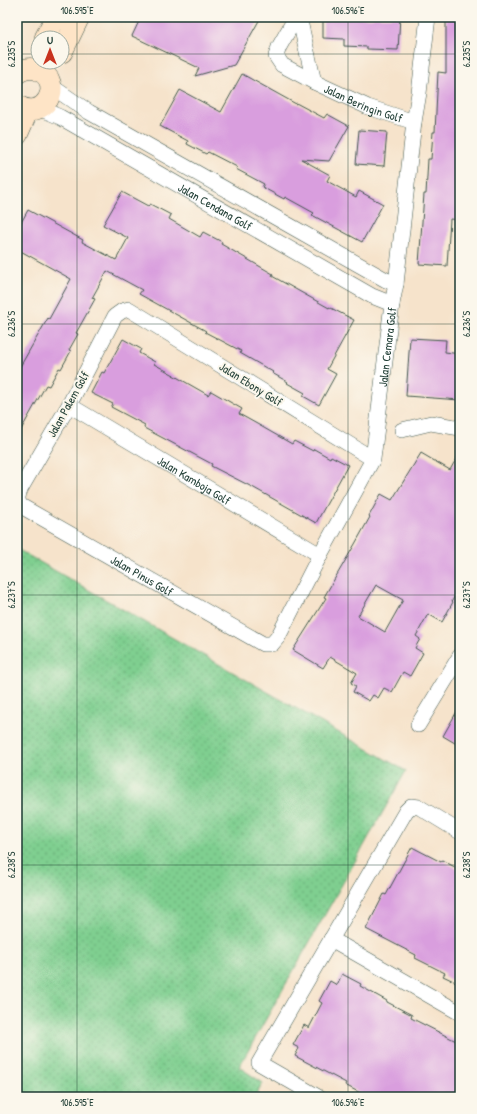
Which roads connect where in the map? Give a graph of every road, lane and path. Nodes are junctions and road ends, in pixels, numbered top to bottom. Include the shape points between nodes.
1 (56, 17) edge
2 (79, 17) edge
3 (297, 17) edge
4 (428, 17) edge
5 (49, 30) edge
6 (70, 36) edge
7 (30, 59) edge
8 (21, 69) edge
9 (55, 70) edge
10 (314, 82) junction
11 (50, 84) junction
12 (28, 108) edge
13 (414, 122) junction
14 (17, 135) edge
15 (396, 284) junction
16 (392, 304) junction
17 (129, 309) joint
18 (69, 405) junction
19 (460, 428) edge
20 (402, 430) dead end
21 (373, 459) junction
22 (21, 506) joint
23 (320, 555) junction
24 (263, 644) joint
25 (460, 656) edge
26 (418, 725) dead end
27 (460, 832) edge
28 (331, 939) junction
29 (460, 1013) edge
30 (318, 1097) edge

1 - 5 street
2 - 6 street
3 - 10 street, Jalan Beringin Golf
3 - 10 street, Jalan Beringin Golf via 276,56 282,65
4 - 13 street, Jalan Cemara Golf
7 - 8 street
8 - 11 street via 33,69 43,73
9 - 11 street
10 - 13 street, Jalan Beringin Golf via 368,107
11 - 12 street via 51,92 47,102
11 - 15 street, Jalan Cendana Golf via 88,112
12 - 14 street
12 - 16 street, Jalan Cendana Golf via 60,117 372,296
13 - 15 street, Jalan Cemara Golf
15 - 16 street, Jalan Cemara Golf
16 - 21 street, Jalan Cemara Golf
17 - 18 street, Jalan Palem Golf via 115,316
17 - 21 street, Jalan Ebony Golf
18 - 22 street, Jalan Palem Golf via 17,496
18 - 23 street, Jalan Kamboja Golf
19 - 20 street via 431,423
21 - 23 street, Jalan Cemara Golf
22 - 24 street, Jalan Pinus Golf
23 - 24 street, Jalan Cemara Golf via 278,637 272,644
25 - 26 street
27 - 28 street via 419,807 412,806 406,811
28 - 29 street
28 - 30 street via 259,1063

